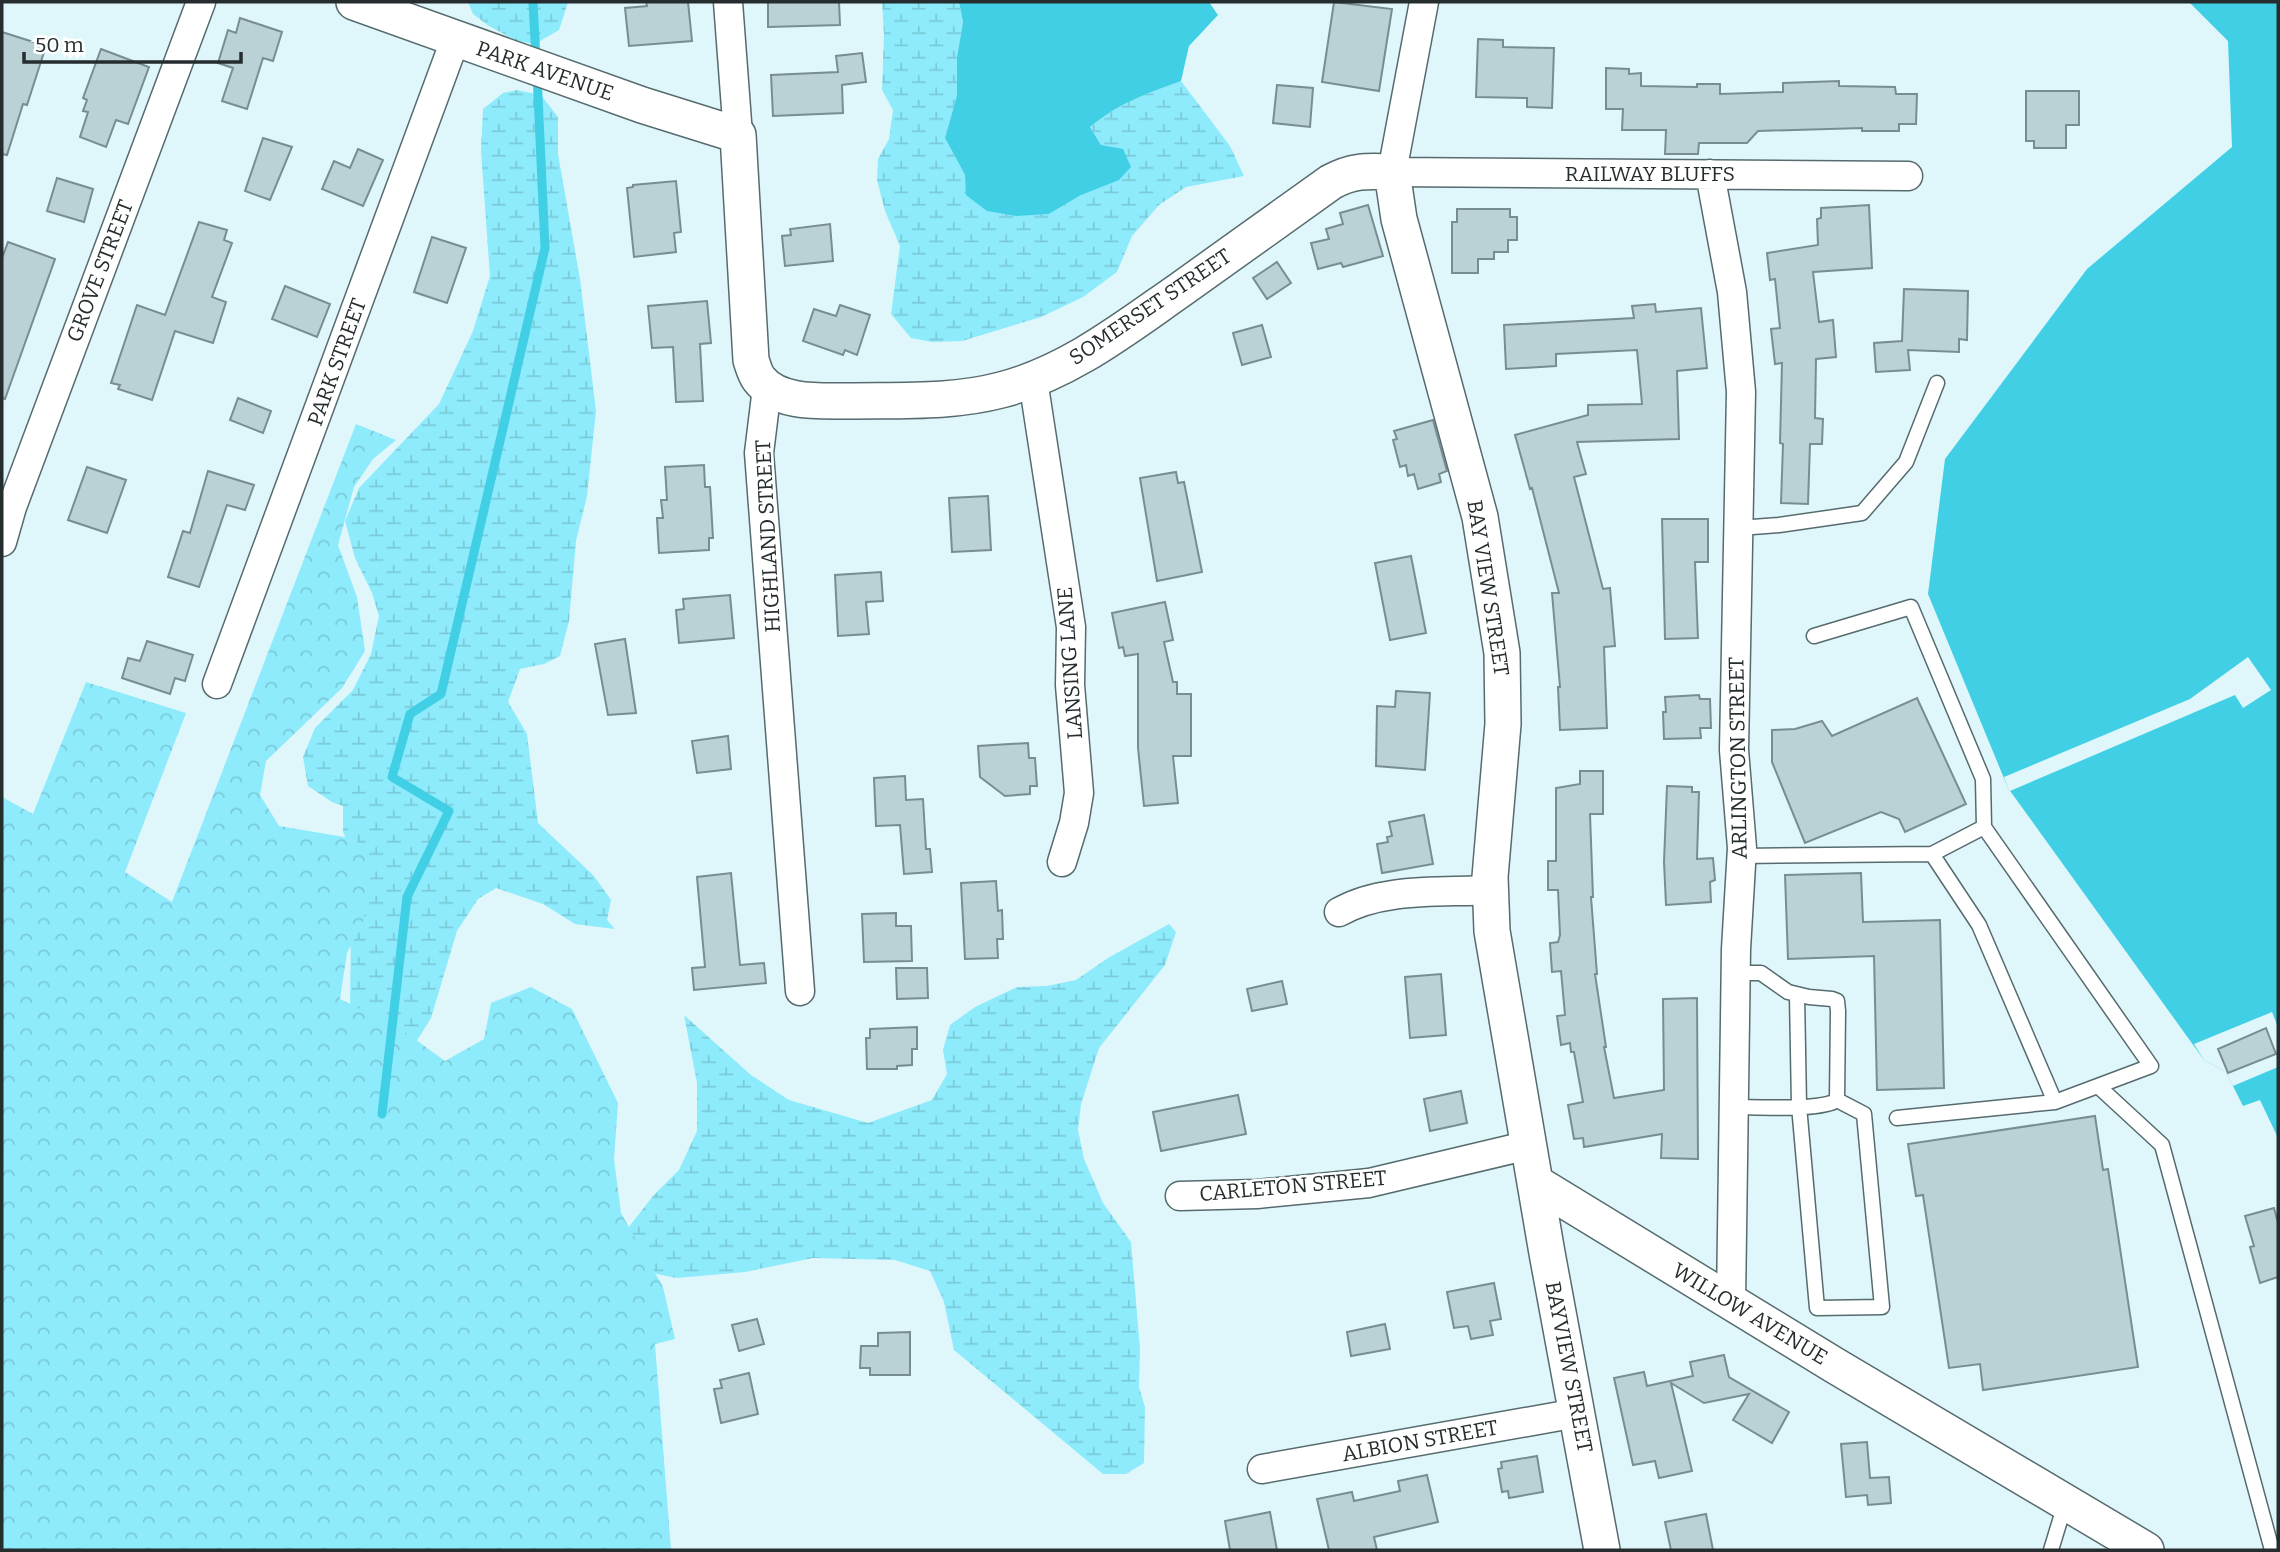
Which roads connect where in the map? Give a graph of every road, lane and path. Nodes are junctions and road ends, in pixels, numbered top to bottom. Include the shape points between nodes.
1 (201, 2) edge
2 (354, 2) edge
3 (729, 2) edge
4 (1424, 2) edge
5 (456, 40) junction
6 (738, 135) junction
7 (1392, 172) junction
8 (1710, 174) junction
9 (1908, 176) dead end
10 (1033, 380) junction
11 (1937, 383) dead end
12 (767, 388) junction
13 (1739, 528) junction
14 (2, 542) edge
15 (1814, 636) dead end
16 (217, 684) dead end
17 (1984, 827) junction
18 (1932, 854) junction
19 (1742, 856) junction
20 (1062, 862) dead end
21 (1491, 890) junction
22 (1339, 912) dead end
23 (1735, 973) junction
24 (800, 991) dead end
25 (1797, 995) junction
26 (2098, 1086) junction
27 (1837, 1100) junction
28 (2055, 1102) junction
29 (1798, 1106) junction
30 (1734, 1107) junction
31 (1897, 1118) dead end
32 (1529, 1144) junction
33 (1536, 1183) junction
34 (1180, 1196) dead end
35 (1731, 1302) junction
36 (1577, 1413) junction
37 (1262, 1469) dead end
38 (2066, 1504) junction
39 (1602, 1550) edge
40 (2051, 1550) edge
41 (2147, 1550) edge
42 (2272, 1550) edge

1 - 14 street, GROVE STREET
2 - 5 street, PARK AVENUE
3 - 6 street
4 - 7 street, BAY VIEW STREET
5 - 6 street, PARK AVENUE
5 - 16 street, PARK STREET
6 - 12 street via 748,340 757,377
7 - 8 street, RAILWAY BLUFFS
7 - 10 street, SOMERSET STREET via 1362,171 1331,182 1126,328
7 - 21 street, BAY VIEW STREET via 1399,219 1480,517 1502,653 1503,724
8 - 9 street, RAILWAY BLUFFS
8 - 13 street, ARLINGTON STREET via 1740,364
10 - 12 street, SOMERSET STREET via 999,391 919,400 813,401
10 - 20 street, LANSING LANE via 1071,627 1070,685 1079,793
11 - 13 lane via 1906,462 1862,513
12 - 24 street, HIGHLAND STREET via 760,453
13 - 19 street, ARLINGTON STREET via 1734,750
15 - 17 lane via 1911,607 1983,779
17 - 18 lane
17 - 26 lane via 2151,1066
18 - 19 lane
18 - 28 lane via 1979,925
19 - 23 street, ARLINGTON STREET
21 - 22 street via 1375,898
21 - 32 street, BAY VIEW STREET via 1492,931
23 - 25 lane via 1760,973
23 - 30 street, ARLINGTON STREET
25 - 27 lane via 1838,1002
25 - 29 lane
26 - 28 lane
26 - 42 lane via 2162,1145
27 - 29 lane via 1830,1105
27 - 29 lane via 1864,1114 1882,1307 1817,1308
28 - 31 lane
29 - 30 lane
30 - 35 street, ARLINGTON STREET
32 - 33 street, BAY VIEW STREET
32 - 34 street, CARLETON STREET via 1369,1183
33 - 35 street, WILLOW AVENUE
33 - 36 street, BAYVIEW STREET
35 - 38 street, WILLOW AVENUE
36 - 37 street, ALBION STREET
36 - 39 street, BAYVIEW STREET
38 - 40 lane
38 - 41 street, WILLOW AVENUE

